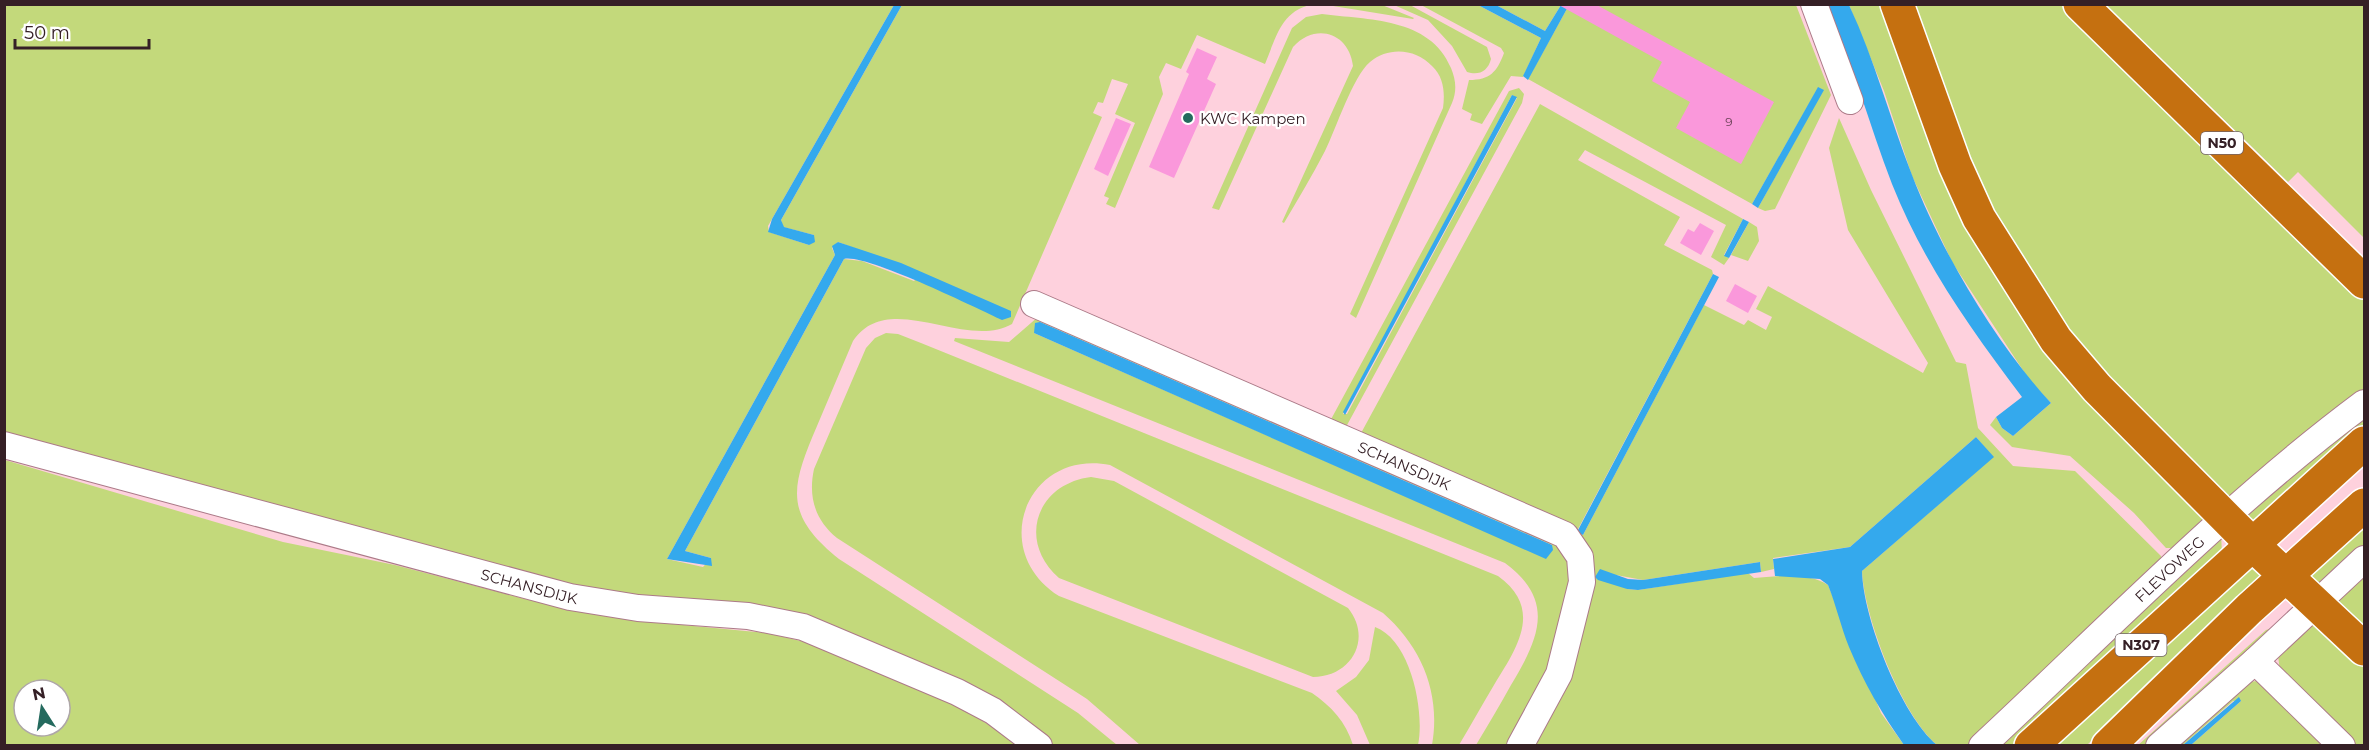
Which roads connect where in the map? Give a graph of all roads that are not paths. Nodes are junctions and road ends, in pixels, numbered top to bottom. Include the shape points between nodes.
1 (1814, 4) edge
2 (1897, 4) edge
3 (2080, 4) edge
4 (2098, 4) edge
5 (1850, 101) dead end
6 (2364, 266) edge
7 (2364, 282) edge
8 (1034, 304) dead end
9 (2364, 403) edge
10 (2364, 444) edge
11 (4, 445) edge
12 (2364, 505) edge
13 (2226, 516) junction
14 (2253, 545) junction
15 (2364, 559) edge
16 (2288, 575) junction
17 (2316, 603) junction
18 (2364, 649) edge
19 (2255, 661) junction
20 (1040, 746) edge
21 (1520, 746) edge
22 (1982, 746) edge
23 (2031, 746) edge
24 (2108, 746) edge
25 (2158, 746) edge
26 (2342, 746) edge

1 - 5 street
2 - 13 highway via 1955,165 1979,218 2016,278 2056,340 2097,388
3 - 7 highway, N50
4 - 6 highway, N50
8 - 21 street, SCHANSDIJK via 1565,535 1580,557 1582,582 1559,674
9 - 13 street, FLEVOWEG via 2290,459
10 - 14 highway, N307
11 - 20 street, SCHANSDIJK via 570,597 638,608 748,616 803,627 957,692 993,711
12 - 16 highway
13 - 14 highway
13 - 22 street, FLEVOWEG
14 - 16 highway
14 - 23 highway, N307
15 - 17 street
16 - 17 highway
16 - 24 highway
17 - 18 highway
17 - 19 street
19 - 25 street
19 - 26 street

